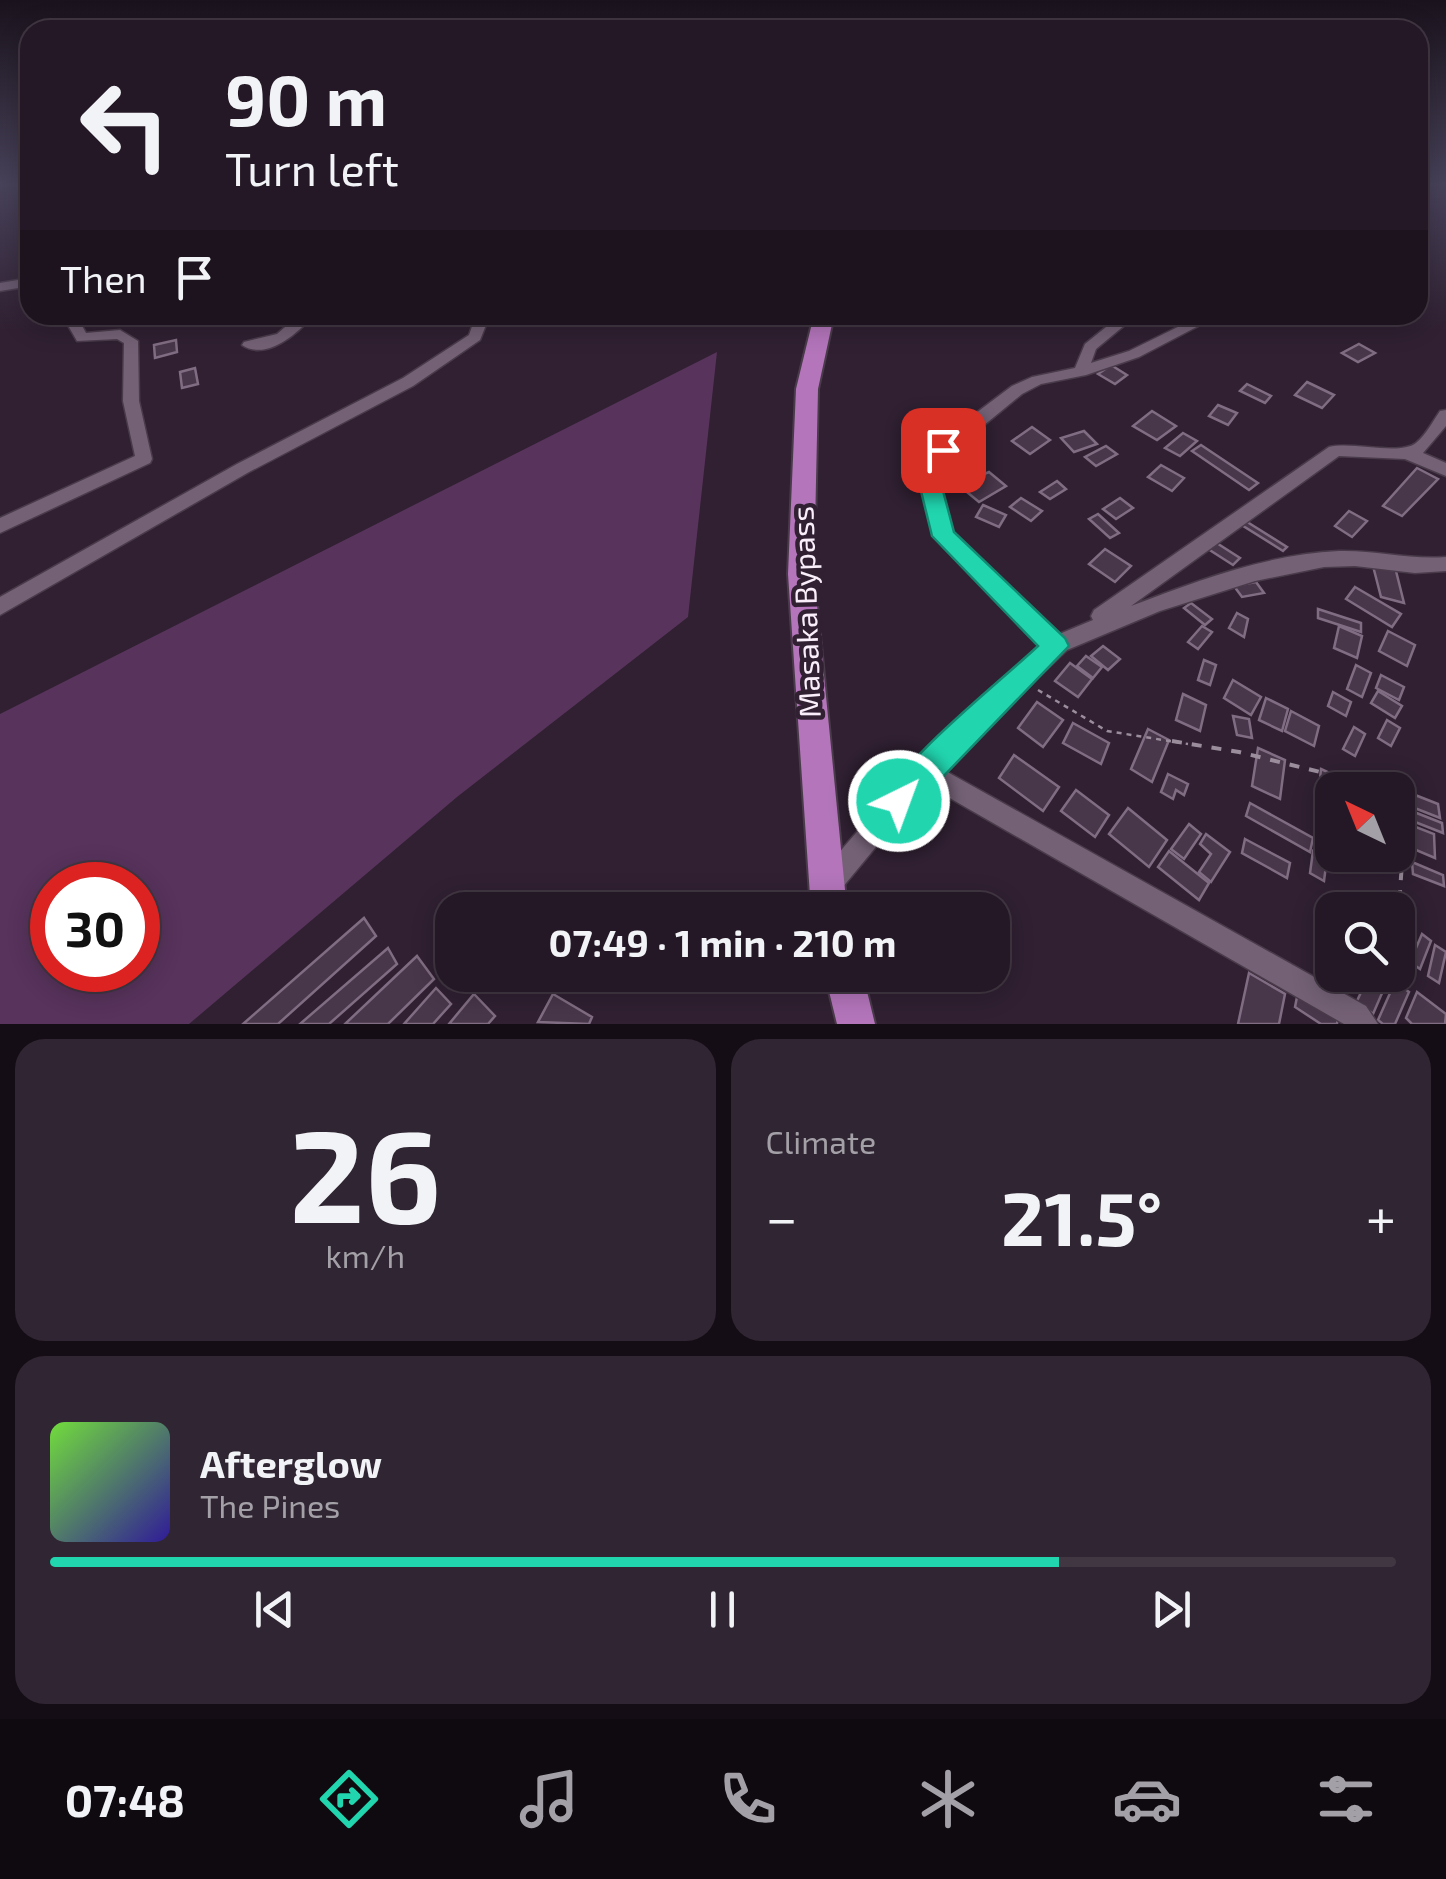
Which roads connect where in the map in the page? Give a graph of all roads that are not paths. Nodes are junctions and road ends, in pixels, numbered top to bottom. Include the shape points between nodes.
1 (74, 325) edge
2 (297, 325) edge
3 (480, 325) edge
4 (822, 325) edge
5 (1114, 325) edge
6 (1193, 325) edge
7 (249, 344) dead end
8 (1081, 372) junction
9 (1446, 415) edge
10 (1409, 454) junction
11 (1446, 470) edge
12 (0, 526) edge
13 (1446, 564) edge
14 (0, 607) edge
15 (1056, 646) junction
16 (924, 771) junction
17 (826, 892) edge
18 (833, 892) edge
19 (848, 992) edge
20 (856, 1024) edge
21 (1364, 1024) edge

1 - 12 street via 82,338 120,334 131,340 130,413 144,459
2 - 7 street via 288,336
3 - 14 street via 476,337 408,382
4 - 17 highway, Masaka Bypass via 807,389 801,574
5 - 8 street via 1090,347
6 - 8 street
8 - 15 street via 1037,380 970,426 943,450 931,487 944,536
9 - 10 street
10 - 11 street
10 - 15 street via 1358,446 1335,451
13 - 15 street via 1352,558 1266,572 1118,618
15 - 16 street
16 - 18 street
16 - 21 street
19 - 20 highway

